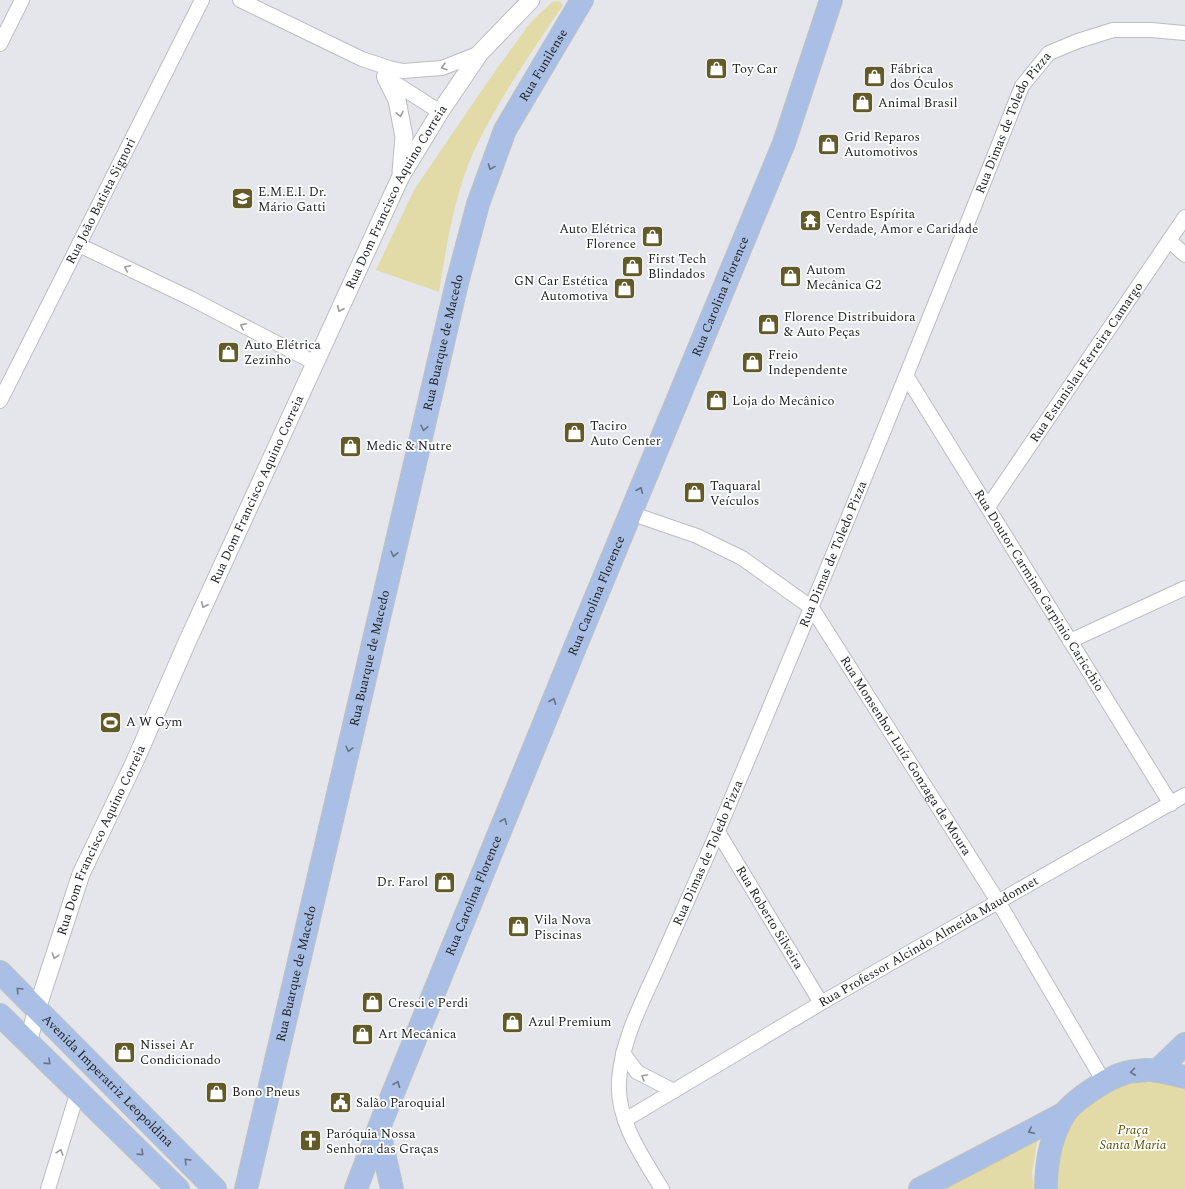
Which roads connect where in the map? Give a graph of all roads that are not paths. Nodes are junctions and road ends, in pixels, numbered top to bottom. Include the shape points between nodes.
1 (22, 0) edge
2 (202, 0) edge
3 (240, 0) edge
4 (582, 0) edge
5 (831, 0) edge
6 (842, 0) edge
7 (526, 3) edge
8 (822, 27) junction
9 (1185, 33) edge
10 (0, 44) edge
11 (480, 53) junction
12 (362, 59) junction
13 (386, 78) junction
14 (440, 112) junction
15 (505, 130) joint
16 (401, 176) junction
17 (1185, 217) edge
18 (1169, 240) junction
19 (79, 245) junction
20 (1185, 255) edge
21 (315, 363) junction
22 (907, 376) junction
23 (0, 401) edge
24 (988, 507) junction
25 (630, 513) junction
26 (1185, 588) edge
27 (812, 608) junction
28 (1070, 641) junction
29 (1185, 795) edge
30 (1171, 804) junction
31 (718, 832) junction
32 (999, 903) junction
33 (0, 972) edge
34 (821, 1003) junction
35 (37, 1009) junction
36 (0, 1015) edge
37 (28, 1043) junction
38 (1185, 1044) edge
39 (623, 1053) junction
40 (1157, 1072) junction
41 (1185, 1077) edge
42 (1104, 1082) junction
43 (78, 1091) junction
44 (674, 1091) junction
45 (1065, 1113) junction
46 (625, 1120) junction
47 (379, 1131) junction
48 (48, 1189) edge
49 (178, 1189) edge
50 (215, 1189) edge
51 (246, 1189) edge
52 (356, 1189) edge
53 (392, 1189) edge
54 (662, 1189) edge
55 (920, 1189) edge
56 (1046, 1189) edge

1 - 10 street
2 - 19 street, Rua João Batista Signori
3 - 12 street
4 - 15 main road, Rua Funilense
5 - 8 main road, Rua Carolina Florence
6 - 8 street
7 - 11 street, Rua Dom Francisco Aquino Correia
25 -> 8 main road, Rua Carolina Florence via 784,143
9 - 22 street, Rua Dimas de Toledo Pizza via 1113,30 1078,41 1049,53 1022,86
11 -> 12 street via 442,68 403,71
11 - 14 street, Rua Dom Francisco Aquino Correia
12 - 13 street
13 - 14 street
13 -> 16 street via 397,100 404,137
14 - 16 street, Rua Dom Francisco Aquino Correia
15 -> 51 main road, Rua Buarque de Macedo via 478,204 455,291
16 -> 21 street, Rua Dom Francisco Aquino Correia
17 - 18 street, Rua Estanislau Ferreira Camargo
18 - 20 street
18 - 24 street, Rua Estanislau Ferreira Camargo
21 -> 19 street via 192,299
19 - 23 street, Rua João Batista Signori
21 -> 35 street, Rua Dom Francisco Aquino Correia via 135,761 81,874
22 - 24 street, Rua Doutor Carmino Carpinio Caricchio
22 - 27 street, Rua Dimas de Toledo Pizza
24 - 28 street, Rua Doutor Carmino Carpinio Caricchio
25 - 27 street, Rua Monsenhor Luíz Gonzaga de Moura via 697,536 742,558
47 -> 25 main road, Rua Carolina Florence
26 - 28 street
27 - 31 street, Rua Dimas de Toledo Pizza
27 - 32 street, Rua Monsenhor Luíz Gonzaga de Moura
28 - 30 street, Rua Doutor Carmino Carpinio Caricchio
29 - 30 street, Rua Professor Alcindo Almeida Maudonnet
30 - 32 street, Rua Professor Alcindo Almeida Maudonnet
31 - 34 street, Rua Roberto Silveira
31 - 39 street, Rua Dimas de Toledo Pizza via 638,1013
32 - 34 street, Rua Professor Alcindo Almeida Maudonnet
32 - 42 street, Rua Monsenhor Luíz Gonzaga de Moura
35 -> 33 main road, Avenida Imperatriz Leopoldina
34 - 44 street, Rua Professor Alcindo Almeida Maudonnet
35 - 37 street, Rua Dom Francisco Aquino Correia
50 -> 35 main road, Avenida Imperatriz Leopoldina
36 - 37 main road
37 -> 43 main road
38 - 40 main road
44 -> 39 street via 637,1072
39 - 46 street, Rua Dimas de Toledo Pizza via 618,1093
40 - 41 main road
40 -> 42 main road via 1148,1070 1125,1073
42 - 45 main road
48 -> 43 street
43 -> 49 main road
44 - 46 street, Rua Professor Alcindo Almeida Maudonnet
45 -> 55 main road
45 - 56 main road via 1052,1143 1046,1170
46 - 54 street, Rua Dimas de Toledo Pizza via 636,1147
47 - 52 main road, Rua Carolina Florence
47 - 53 main road

